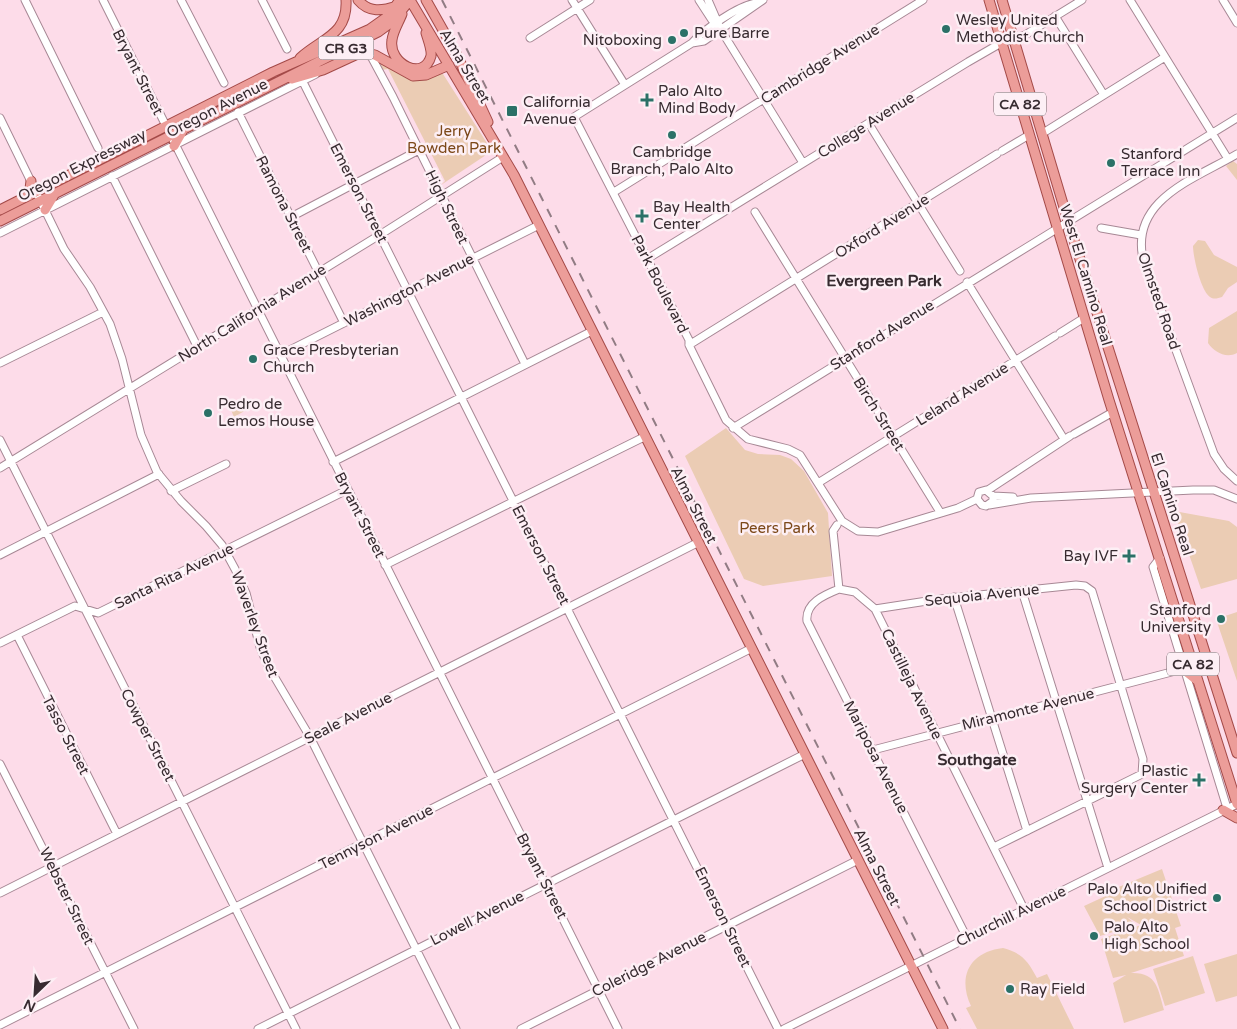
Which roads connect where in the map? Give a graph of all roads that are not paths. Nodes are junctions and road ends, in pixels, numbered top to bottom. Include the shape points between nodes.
1 (25, 0) edge
2 (103, 0) edge
3 (181, 0) edge
4 (262, 0) edge
5 (346, 0) edge
6 (358, 0) edge
7 (426, 0) edge
8 (572, 0) edge
9 (590, 0) edge
10 (699, 0) edge
11 (708, 0) edge
12 (924, 0) edge
13 (989, 0) edge
14 (1002, 0) edge
15 (1082, 0) edge
16 (1130, 0) edge
17 (1223, 0) edge
18 (406, 2) edge
19 (760, 2) edge
20 (577, 8) junction
21 (1055, 16) junction
22 (421, 19) junction
23 (1237, 22) edge
24 (719, 27) junction
25 (530, 38) dead end
26 (1014, 39) junction
27 (1001, 43) junction
28 (287, 49) dead end
29 (366, 52) junction
30 (1165, 57) junction
31 (296, 62) junction
32 (449, 65) junction
33 (323, 70) junction
34 (303, 82) junction
35 (224, 83) dead end
36 (275, 84) junction
37 (625, 86) junction
38 (1104, 94) junction
39 (764, 99) junction
40 (238, 112) junction
41 (0, 118) edge
42 (1237, 118) edge
43 (869, 124) junction
44 (183, 130) junction
45 (168, 132) junction
46 (1043, 133) junction
47 (1212, 134) junction
48 (1029, 135) junction
49 (494, 141) junction
50 (174, 146) junction
51 (98, 148) dead end
52 (418, 150) junction
53 (1237, 154) edge
54 (504, 157) junction
55 (1228, 159) junction
56 (803, 163) junction
57 (112, 176) junction
58 (31, 181) joint
59 (355, 184) junction
60 (614, 192) junction
61 (33, 194) junction
62 (442, 196) junction
63 (918, 203) junction
64 (43, 206) junction
65 (0, 210) edge
66 (756, 212) dead end
67 (291, 217) junction
68 (0, 221) edge
69 (1068, 221) junction
70 (539, 224) junction
71 (1056, 227) junction
72 (1101, 228) dead end
73 (0, 233) edge
74 (380, 235) junction
75 (1142, 235) junction
76 (652, 256) dead end
77 (472, 258) junction
78 (1081, 262) joint
79 (960, 271) dead end
80 (318, 272) junction
81 (796, 279) junction
82 (968, 282) junction
83 (407, 290) junction
84 (257, 311) junction
85 (104, 312) junction
86 (1084, 318) junction
87 (344, 323) junction
88 (592, 331) junction
89 (689, 345) junction
90 (197, 346) junction
91 (280, 355) junction
92 (844, 358) junction
93 (1015, 361) junction
94 (0, 363) edge
95 (525, 364) junction
96 (130, 389) junction
97 (460, 396) junction
98 (1113, 412) junction
99 (733, 428) junction
100 (1069, 436) junction
101 (644, 437) junction
102 (893, 437) junction
103 (0, 440) edge
104 (11, 462) junction
105 (333, 462) junction
106 (226, 464) dead end
107 (0, 468) edge
108 (159, 474) junction
109 (1237, 481) edge
110 (818, 483) junction
111 (347, 490) junction
112 (171, 491) junction
113 (1154, 492) junction
114 (991, 493) junction
115 (1140, 494) junction
116 (1031, 498) junction
117 (977, 499) junction
118 (1237, 499) edge
119 (514, 502) junction
120 (989, 505) junction
121 (940, 512) junction
122 (837, 525) dead end
123 (46, 532) junction
124 (697, 543) junction
125 (225, 550) junction
126 (0, 555) edge
127 (1160, 558) junction
128 (385, 565) junction
129 (839, 589) junction
130 (1022, 591) junction
131 (954, 597) junction
132 (85, 609) junction
133 (567, 609) junction
134 (875, 609) junction
135 (17, 635) junction
136 (0, 643) edge
137 (752, 648) junction
138 (1189, 652) junction
139 (1183, 669) junction
140 (439, 672) junction
141 (1198, 682) junction
142 (1121, 685) junction
143 (1056, 701) junction
144 (621, 714) junction
145 (990, 719) junction
146 (935, 732) junction
147 (310, 737) junction
148 (873, 750) junction
149 (1237, 753) edge
150 (805, 754) junction
151 (0, 764) edge
152 (492, 778) junction
153 (1086, 801) junction
154 (182, 802) junction
155 (1237, 804) edge
156 (1225, 809) junction
157 (1237, 818) edge
158 (674, 819) junction
159 (1027, 831) junction
160 (117, 834) junction
161 (363, 843) junction
162 (994, 847) junction
163 (858, 860) junction
164 (53, 866) junction
165 (1108, 868) junction
166 (546, 883) junction
167 (0, 893) edge
168 (235, 907) junction
169 (1024, 909) junction
170 (726, 924) junction
171 (967, 938) junction
172 (416, 949) junction
173 (911, 966) junction
174 (105, 972) junction
175 (598, 990) junction
176 (288, 1014) junction
177 (0, 1025) edge
178 (134, 1029) edge
179 (258, 1029) edge
180 (296, 1029) edge
181 (456, 1029) edge
182 (521, 1029) edge
183 (618, 1029) edge
184 (778, 1029) edge
185 (784, 1029) edge
186 (943, 1029) edge

1 - 51 street
2 - 45 street, Bryant Street
3 - 35 street
4 - 28 street
5 - 31 main road via 343,24
6 - 18 main road via 374,10
7 - 49 main road via 480,100
8 - 20 street
9 - 20 street
10 - 24 street
11 - 24 street
12 - 39 street, Cambridge Avenue
13 - 27 main road, West El Camino Real / CA 82
14 - 26 main road, West El Camino Real / CA 82
15 - 21 street, College Avenue
16 - 30 street
17 - 23 street
18 - 22 main road, Alma Street
18 - 22 main road via 391,45 397,60 409,68 423,66 430,57 431,49
18 - 31 main road, Oregon Expressway / CR G3 via 374,26
18 - 36 main road, Oregon Expressway / CR G3 via 383,29
19 - 24 street
20 - 25 street
20 - 37 street
21 - 26 street, College Avenue
21 - 38 street
22 - 32 main road, Alma Street
24 - 37 street via 704,41 692,43
24 - 39 street
26 - 27 street, College Avenue
26 - 46 main road, West El Camino Real / CA 82
27 - 43 street, College Avenue
27 - 48 main road, West El Camino Real / CA 82
29 - 32 main road via 413,76 426,75
29 - 33 main road, Oregon Avenue via 358,52
29 - 52 street, High Street via 371,56
30 - 38 street
30 - 47 street
31 - 45 main road, Oregon Expressway / CR G3
32 - 49 main road, Alma Street
33 - 34 street, Oregon Avenue
33 - 36 main road
34 - 40 street, Oregon Avenue
34 - 59 street, Emerson Street
36 - 44 main road, Oregon Expressway / CR G3
37 - 60 street, Park Boulevard via 574,117
38 - 46 street
39 - 56 street
39 - 60 street, Cambridge Avenue
40 - 50 street, Oregon Avenue
40 - 67 street, Ramona Street
41 - 58 street
42 - 47 street, Stanford Avenue
43 - 56 street, College Avenue
43 - 63 street
44 - 45 main road, Oregon Expressway / CR G3
44 - 50 main road
45 - 50 street, Bryant Street
45 - 61 main road, Oregon Expressway / CR G3
45 - 64 main road, Oregon Expressway / CR G3 via 54,195
46 - 69 main road, West El Camino Real / CA 82
47 - 55 street
47 - 69 street, Stanford Avenue
48 - 63 street, Oxford Avenue
48 - 71 main road, West El Camino Real / CA 82
49 - 54 main road, Alma Street
50 - 57 street, Oregon Avenue
50 - 84 street, Bryant Street
52 - 59 street
52 - 62 street, High Street
53 - 55 street, Olmsted Road
54 - 62 street, North California Avenue
54 - 70 main road, Alma Street
55 - 75 street, Olmsted Road via 1159,201 1148,217
56 - 76 street, College Avenue
57 - 64 street, Oregon Avenue
57 - 90 street
58 - 61 main road
59 - 67 street
59 - 74 street, Emerson Street
60 - 89 street, Park Boulevard
61 - 64 street, Waverley Street
61 - 65 main road, Oregon Expressway / CR G3
62 - 74 street, North California Avenue
62 - 77 street, High Street
63 - 79 street
63 - 81 street, Oxford Avenue
64 - 68 main road, Oregon Expressway / CR G3
64 - 73 street, Oregon Avenue
64 - 85 street, Waverley Street via 64,249
66 - 81 street, Birch Street
67 - 80 street, Ramona Street
69 - 71 street, Stanford Avenue
69 - 78 main road, West El Camino Real / CA 82
70 - 77 street, Washington Avenue
70 - 88 main road, Alma Street
71 - 82 street, Stanford Avenue
71 - 86 main road, West El Camino Real / CA 82
72 - 75 street
74 - 80 street, North California Avenue
74 - 83 street, Emerson Street
75 - 109 street, Olmsted Road via 1144,263 1214,454
77 - 83 street, Washington Avenue
77 - 95 street, High Street
78 - 113 main road, El Camino Real / CA 82
80 - 84 street, North California Avenue
80 - 87 street, Ramona Street
81 - 89 street, Oxford Avenue
81 - 92 street, Birch Street
82 - 92 street, Stanford Avenue
82 - 93 street
83 - 87 street, Washington Avenue
83 - 97 street, Emerson Street
84 - 90 street, North California Avenue
84 - 91 street, Bryant Street
85 - 94 street
85 - 96 street, Waverley Street via 116,339
86 - 93 street, Leland Avenue
86 - 98 main road, West El Camino Real / CA 82
87 - 91 street, Washington Avenue
88 - 95 street
88 - 101 main road, Alma Street
89 - 99 street, Park Boulevard
90 - 96 street, North California Avenue
91 - 105 street, Bryant Street
92 - 99 street, Stanford Avenue
92 - 102 street, Birch Street
93 - 100 street
93 - 102 street, Leland Avenue
95 - 97 street
96 - 104 street, North California Avenue
96 - 108 street, Waverley Street via 141,435
97 - 105 street
97 - 119 street, Emerson Street
98 - 100 street, Park Boulevard
98 - 115 main road, West El Camino Real / CA 82
99 - 110 street, Park Boulevard via 752,441 795,452 802,457
100 - 114 street, Park Boulevard
101 - 119 street
101 - 124 main road, Alma Street
102 - 110 street, Leland Avenue
102 - 121 street, Birch Street
103 - 104 street, Cowper Street
104 - 107 street, North California Avenue
104 - 123 street, Cowper Street
105 - 111 street, Bryant Street
106 - 112 street
108 - 112 street, Waverley Street
108 - 123 street
110 - 121 street, Park Boulevard via 842,521 864,533 878,532
111 - 125 street, Santa Rita Avenue
111 - 128 street, Bryant Street
112 - 125 street, Waverley Street
113 - 115 street
113 - 118 street via 1214,490
113 - 149 main road, El Camino Real / CA 82
114 - 116 street
114 - 117 street, Park Boulevard via 981,491
114 - 120 street via 993,501
115 - 116 street
115 - 127 main road, West El Camino Real / CA 82
116 - 120 street
117 - 120 street via 982,505
117 - 121 street, Park Boulevard
119 - 128 street
119 - 133 street, Emerson Street
122 - 129 street via 833,531
123 - 126 street
123 - 132 street, Cowper Street
124 - 133 street, Seale Avenue
124 - 137 main road, Alma Street
125 - 132 street, Santa Rita Avenue via 98,614
125 - 147 street, Waverley Street via 246,593 268,666
127 - 138 main road, El Camino Real / CA 82
127 - 139 street via 1153,568
128 - 140 street, Bryant Street
129 - 134 street, Castilleja Avenue via 855,592
129 - 148 street, Mariposa Avenue via 811,605 808,621
130 - 131 street, Sequoia Avenue
130 - 142 street, Sequoia Avenue via 1076,585 1092,591
130 - 143 street
131 - 134 street, Sequoia Avenue
131 - 145 street
132 - 135 street, Santa Rita Avenue via 75,606
132 - 154 street, Cowper Street
133 - 140 street, Seale Avenue
133 - 144 street, Emerson Street
134 - 146 street, Castilleja Avenue
135 - 136 street, Santa Rita Avenue
135 - 160 street, Tasso Street
137 - 144 street, Tennyson Avenue
137 - 150 main road, Alma Street
138 - 139 main road
138 - 141 main road, El Camino Real / CA 82
139 - 141 main road
139 - 142 street, Miramonte Avenue
139 - 156 street
140 - 147 street, Seale Avenue
140 - 152 street, Bryant Street
141 - 155 main road, El Camino Real / CA 82
142 - 143 street, Miramonte Avenue
142 - 153 street via 1143,759 1142,774
143 - 145 street, Miramonte Avenue
143 - 153 street
144 - 152 street, Tennyson Avenue
144 - 158 street, Emerson Street
145 - 146 street, Miramonte Avenue
145 - 159 street
146 - 148 street, Miramonte Avenue
146 - 162 street, Castilleja Avenue
147 - 154 street, Seale Avenue
147 - 161 street, Waverley Street
148 - 171 street, Mariposa Avenue
150 - 158 street, Lowell Avenue
150 - 163 main road, Alma Street
151 - 164 street, Webster Street
152 - 161 street, Tennyson Avenue
152 - 166 street, Bryant Street
153 - 159 street
153 - 165 street
154 - 160 street, Seale Avenue
154 - 168 street, Cowper Street
155 - 156 street, Churchill Avenue
156 - 157 main road
156 - 165 street, Churchill Avenue
158 - 166 street, Lowell Avenue
158 - 170 street, Emerson Street
159 - 162 street
160 - 164 street, Seale Avenue
161 - 168 street, Tennyson Avenue
161 - 172 street, Waverley Street
162 - 169 street, Castilleja Avenue
163 - 170 street, Coleridge Avenue
163 - 173 main road, Alma Street
164 - 167 street, Seale Avenue
164 - 174 street, Webster Street
165 - 169 street, Churchill Avenue
166 - 172 street, Lowell Avenue
166 - 175 street, Bryant Street
168 - 174 street, Tennyson Avenue
168 - 176 street, Cowper Street
169 - 171 street, Churchill Avenue
170 - 175 street, Coleridge Avenue
170 - 184 street, Emerson Street
171 - 173 street, Churchill Avenue
172 - 176 street, Lowell Avenue
172 - 181 street, Waverley Street
173 - 185 street, Churchill Avenue
173 - 186 main road, Alma Street
174 - 177 street, Tennyson Avenue
174 - 178 street, Webster Street
175 - 182 street, Coleridge Avenue
175 - 183 street, Bryant Street
176 - 179 street, Lowell Avenue
176 - 180 street, Cowper Street

